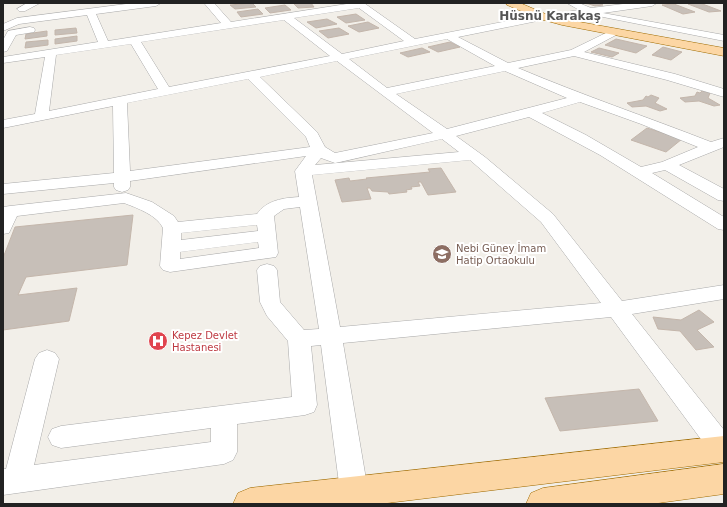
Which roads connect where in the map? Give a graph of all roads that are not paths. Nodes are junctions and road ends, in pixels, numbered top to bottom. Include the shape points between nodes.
1 (35, 3) edge
2 (133, 3) edge
3 (156, 3) edge
4 (209, 3) edge
5 (511, 3) edge
6 (526, 3) edge
7 (572, 3) edge
8 (652, 3) edge
9 (359, 4) edge
10 (90, 11) junction
11 (589, 11) junction
12 (550, 16) junction
13 (286, 17) junction
14 (9, 21) edge
15 (229, 26) junction
16 (40, 29) dead end
17 (614, 32) junction
18 (448, 36) junction
19 (724, 38) edge
20 (134, 40) junction
21 (413, 42) junction
22 (105, 45) junction
23 (724, 48) edge
24 (3, 50) edge
25 (724, 52) edge
26 (51, 53) junction
27 (574, 53) junction
28 (338, 57) junction
29 (3, 60) edge
30 (506, 67) junction
31 (251, 75) junction
32 (166, 92) junction
33 (385, 92) junction
34 (724, 93) edge
35 (580, 98) junction
36 (120, 101) junction
37 (531, 113) junction
38 (41, 116) junction
39 (3, 124) edge
40 (444, 135) junction
41 (717, 145) edge
42 (319, 150) junction
43 (473, 155) junction
44 (667, 165) junction
45 (302, 171) junction
46 (638, 172) junction
47 (123, 182) junction
48 (3, 189) edge
49 (724, 196) edge
50 (307, 201) junction
51 (6, 211) edge
52 (724, 225) edge
53 (266, 227) junction
54 (172, 228) junction
55 (3, 229) edge
56 (267, 270) dead end
57 (724, 292) edge
58 (618, 309) junction
59 (331, 337) junction
60 (299, 339) junction
61 (47, 359) dead end
62 (224, 416) junction
63 (61, 437) dead end
64 (724, 459) edge
65 (10, 481) edge
66 (354, 491) junction
67 (250, 504) edge
68 (543, 504) edge

1 - 14 street via 22,9
2 - 14 street
3 - 10 street
4 - 15 street
5 - 12 main road
6 - 12 main road
7 - 11 street
8 - 11 street
9 - 13 street
9 - 21 street
10 - 14 street
10 - 22 street via 91,23
11 - 12 street
11 - 19 street
12 - 17 main road
12 - 18 street
12 - 23 main road
13 - 15 street
13 - 28 street
15 - 20 street
16 - 24 street via 12,33
17 - 25 main road
17 - 27 street
18 - 21 street
18 - 30 street
20 - 22 street
20 - 32 street
21 - 28 street
22 - 26 street
26 - 29 street
26 - 38 street
27 - 30 street
27 - 34 street
28 - 31 street
28 - 33 street
30 - 33 street
30 - 35 street
31 - 32 street
31 - 42 street via 312,135
32 - 36 street
33 - 40 street
35 - 37 street
35 - 41 street
36 - 38 street
36 - 47 street
37 - 40 street
37 - 46 street via 566,130
38 - 39 street
40 - 42 street via 336,158
40 - 43 street
41 - 44 street
42 - 45 street
42 - 47 street
43 - 45 street
43 - 58 street via 547,218
44 - 46 street
44 - 49 street
45 - 50 street
46 - 52 street
47 - 48 street
50 - 53 street via 285,204 266,212
50 - 59 street
51 - 54 street via 126,198 146,206 168,220
51 - 55 street
53 - 54 street
53 - 54 street via 269,253 170,266
56 - 60 street via 270,302
57 - 58 street
58 - 59 street
58 - 64 street
59 - 60 street
59 - 66 street
60 - 62 street via 305,405
61 - 65 street
62 - 63 street
62 - 65 street via 224,452
64 - 66 main road
64 - 68 main road
66 - 67 main road

